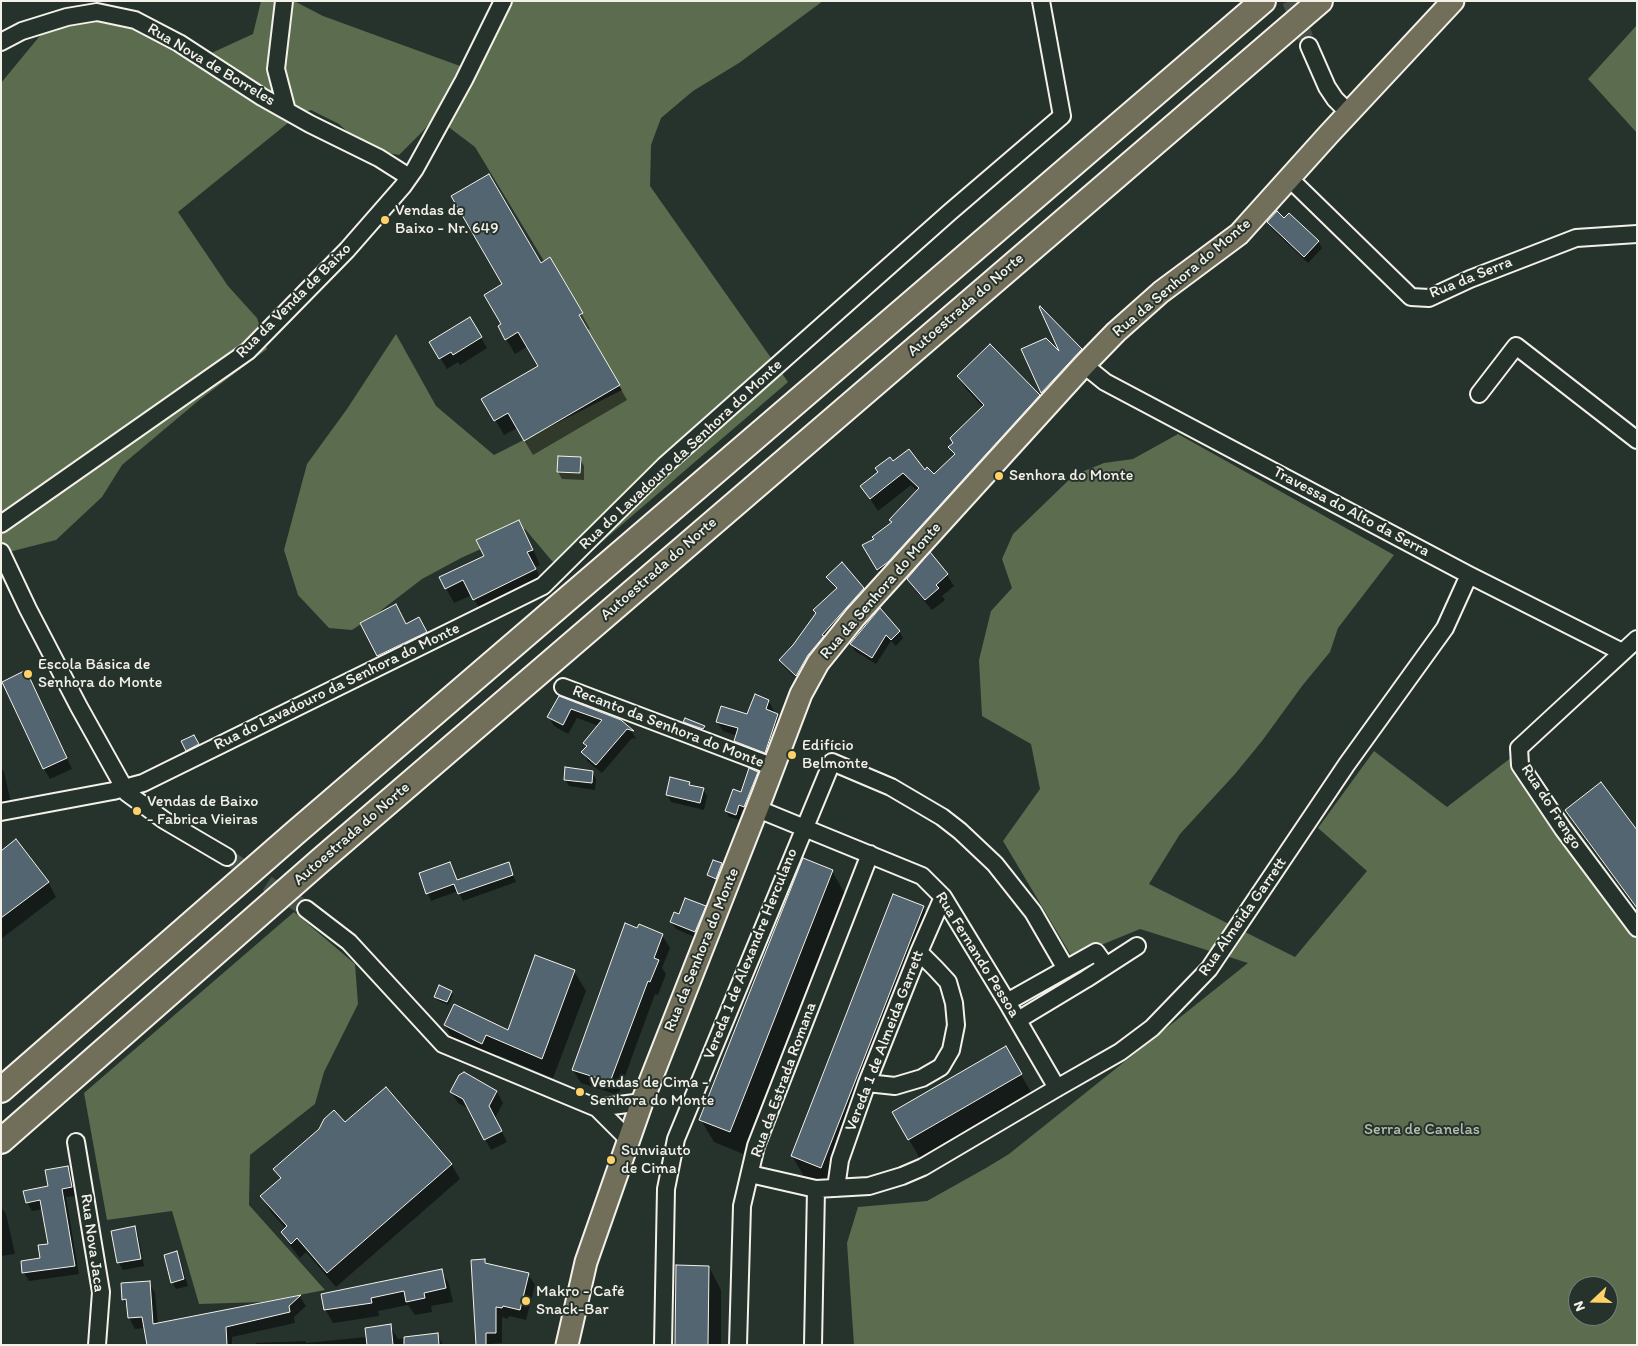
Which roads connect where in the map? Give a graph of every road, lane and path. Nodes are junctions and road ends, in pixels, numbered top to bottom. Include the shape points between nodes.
1 (284, 1) edge
2 (503, 1) edge
3 (1040, 1) edge
4 (1264, 1) edge
5 (1320, 1) edge
6 (1452, 1) edge
7 (1, 42) edge
8 (1309, 46) tunnel mouth
9 (287, 111) junction
10 (1349, 113) junction
11 (409, 177) junction
12 (1290, 178) junction
13 (1637, 234) edge
14 (1084, 365) junction
15 (1479, 394) dead end
16 (1637, 440) edge
17 (1, 524) edge
18 (1, 552) edge
19 (1469, 575) junction
20 (1637, 639) edge
21 (1622, 652) junction
22 (563, 687) dead end
23 (774, 767) junction
24 (125, 788) junction
25 (758, 809) junction
26 (1, 812) edge
27 (803, 828) junction
28 (870, 854) junction
29 (227, 857) tunnel mouth
30 (943, 897) junction
31 (306, 909) tunnel mouth
32 (1637, 928) edge
33 (1136, 946) dead end
34 (919, 952) junction
35 (1106, 966) junction
36 (1066, 969) junction
37 (1007, 1002) junction
38 (1018, 1020) junction
39 (867, 1083) junction
40 (1057, 1088) junction
41 (1, 1090) edge
42 (642, 1102) junction
43 (597, 1108) junction
44 (629, 1140) junction
45 (1, 1141) edge
46 (76, 1142) dead end
47 (750, 1174) junction
48 (836, 1188) junction
49 (816, 1189) junction
50 (97, 1345) edge
51 (567, 1345) edge
52 (663, 1345) edge
53 (738, 1345) edge
54 (813, 1345) edge

1 - 9 street via 276,69
2 - 11 street, Rua da Venda de Baixo via 464,80
3 - 24 street, Rua do Lavadouro da Senhora do Monte via 1062,116 665,465 543,586 143,783
4 - 41 highway via 310,820
5 - 45 highway, Autoestrada do Norte via 321,860
6 - 10 main road, Rua da Senhora do Monte
7 - 9 street, Rua Nova de Borreles via 22,31 67,17 97,12 135,20 179,43
8 - 10 street via 1327,87
9 - 11 street, Rua Nova de Borreles
10 - 12 main road, Rua da Senhora do Monte
11 - 17 street, Rua da Venda de Baixo via 347,250 248,351
12 - 13 street, Rua da Serra via 1410,297 1429,298 1576,238
12 - 14 main road, Rua da Senhora do Monte via 1239,234 1161,292
14 - 19 street, Travessa do Alto da Serra via 1105,382
14 - 23 main road, Rua da Senhora do Monte via 855,617 818,663 801,694
15 - 16 street via 1516,346
18 - 24 street via 79,707
19 - 21 street, Travessa do Alto da Serra
19 - 40 street, Rua Almeida Garrett via 1445,628 1209,969 1144,1034 1120,1052
20 - 21 street
21 - 32 street, Rua do Frengo via 1519,748 1520,765
22 - 23 street, Recanto da Senhora do Monte
23 - 25 main road, Rua da Senhora do Monte
24 - 26 street
24 - 29 street via 127,793 164,820
25 - 27 street, Rua Fernando Pessoa
25 - 42 main road, Rua da Senhora do Monte
27 - 28 street, Rua Fernando Pessoa
27 - 36 street, Vereda 1 de Alexandre Herculano via 832,762 891,787 942,817 995,864 1033,912
27 - 52 street, Vereda 1 de Alexandre Herculano via 676,1139 666,1188
28 - 30 street, Rua Fernando Pessoa via 922,876
28 - 47 street, Rua da Estrada Romana via 756,1146
30 - 34 street, Vereda 1 de Almeida Garrett
30 - 37 street, Rua Fernando Pessoa
31 - 43 street via 350,942 443,1044
33 - 35 street
34 - 39 street, Vereda 1 de Almeida Garrett
34 - 39 street via 948,982 956,1025 951,1050 941,1067 922,1078 895,1086
35 - 36 street via 1096,952
35 - 38 street
36 - 37 street
37 - 38 street, Rua Fernando Pessoa
38 - 40 street, Rua Fernando Pessoa
39 - 48 street, Vereda 1 de Almeida Garrett via 840,1160
40 - 48 street, Rua Almeida Garrett via 902,1176 869,1186
42 - 43 street
42 - 44 main road, Rua da Senhora do Monte
43 - 44 street
44 - 51 main road, Rua da Senhora do Monte via 586,1262
46 - 50 street, Rua Nova Jaca via 101,1292
47 - 49 street, Rua Almeida Garrett
47 - 53 street, Rua da Estrada Romana via 742,1206
48 - 49 street, Rua Almeida Garrett
49 - 54 street

